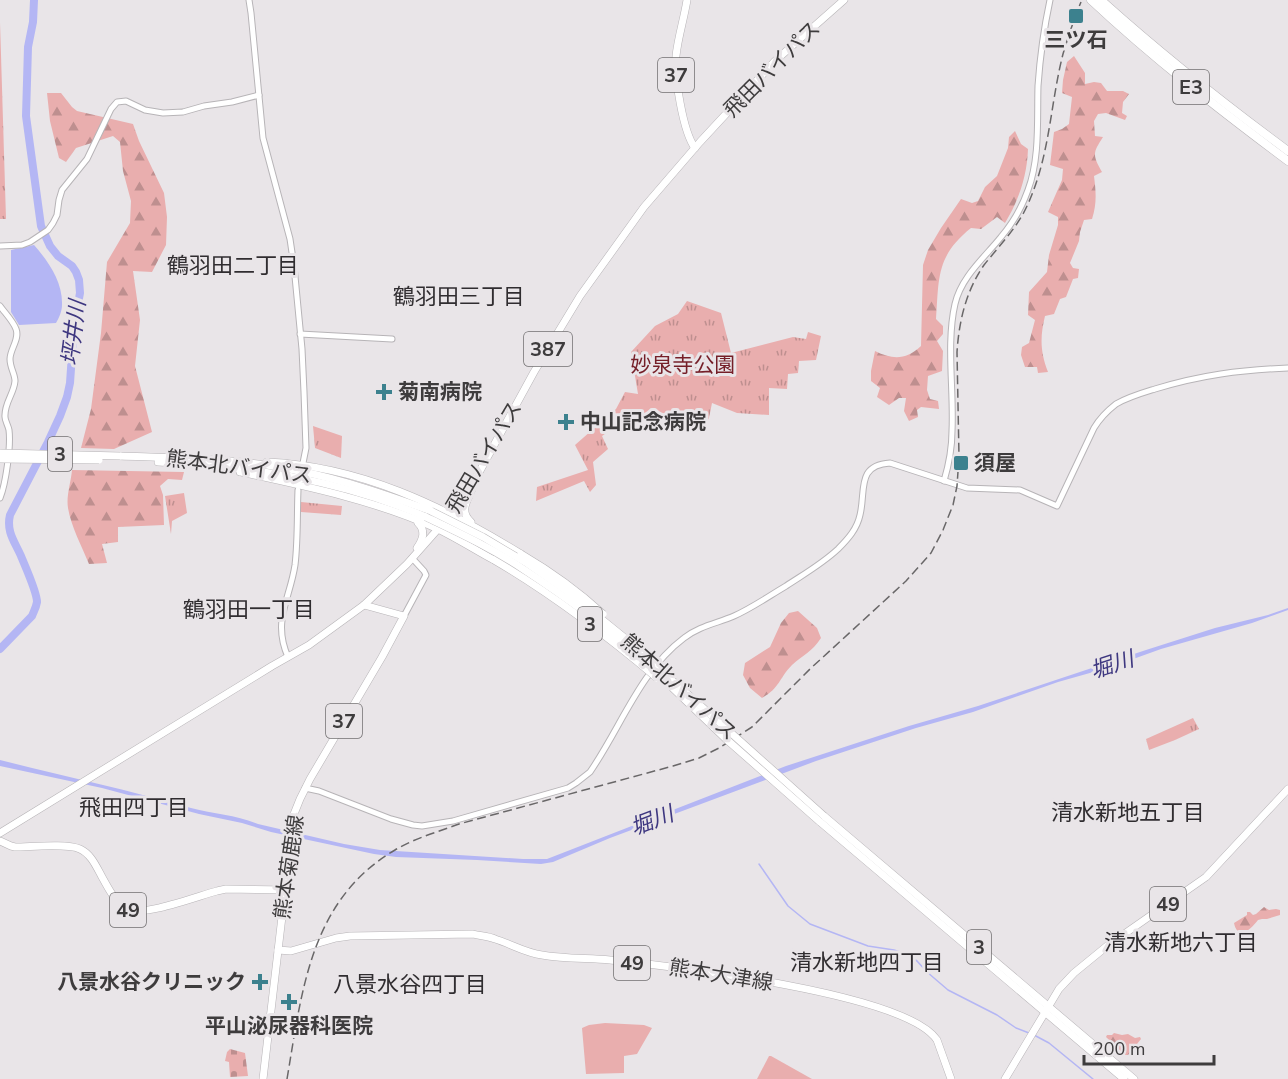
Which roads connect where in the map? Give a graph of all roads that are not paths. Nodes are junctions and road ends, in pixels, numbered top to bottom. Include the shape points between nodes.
1 (249, 0) edge
2 (687, 0) edge
3 (844, 0) edge
4 (1050, 0) edge
5 (1091, 0) edge
6 (1101, 2) edge
7 (259, 95) junction
8 (694, 148) junction
9 (1288, 151) edge
10 (1288, 161) edge
11 (0, 246) edge
12 (0, 306) edge
13 (300, 334) junction
14 (392, 339) dead end
15 (1288, 368) edge
16 (0, 453) edge
17 (119, 458) junction
18 (0, 459) edge
19 (228, 461) junction
20 (303, 462) dead end
21 (200, 464) junction
22 (476, 478) junction
23 (944, 481) junction
24 (298, 490) dead end
25 (0, 498) edge
26 (428, 514) junction
27 (450, 514) junction
28 (414, 520) junction
29 (438, 529) junction
30 (497, 539) junction
31 (412, 558) junction
32 (364, 606) junction
33 (388, 611) junction
34 (404, 616) junction
35 (397, 630) junction
36 (288, 657) junction
37 (678, 687) junction
38 (681, 697) junction
39 (305, 788) junction
40 (1288, 789) edge
41 (822, 818) junction
42 (0, 833) edge
43 (0, 841) edge
44 (285, 890) junction
45 (278, 950) junction
46 (1047, 1010) junction
47 (263, 1079) edge
48 (951, 1079) edge
49 (1005, 1079) edge
50 (1124, 1079) edge
51 (1134, 1079) edge

1 - 7 street
2 - 8 main road, 37 via 675,69 688,136
3 - 8 main road, 飛田バイパス / 387 via 775,61
4 - 23 street via 1039,73 1032,179 1014,219 963,283 954,306 952,431
5 - 6 highway, E3
6 - 9 highway, E3 via 1185,73
6 - 10 highway, E3 via 1181,79
7 - 11 street via 163,113 126,101 117,102 87,159 62,190 57,215 48,230 22,245
7 - 13 street via 263,138 292,246
8 - 22 main road, 飛田バイパス / 387 via 644,207 580,296
12 - 25 street via 17,334 10,354 15,382 6,409 6,477
13 - 14 street
13 - 20 street via 306,448
15 - 23 street via 1197,378 1118,404 1094,428 1057,506 1021,491 967,488
16 - 17 main road, 熊本北バイパス / 3, bridge
17 - 18 main road, 熊本北バイパス / 3, bridge
17 - 19 main road, 熊本北バイパス / 3
17 - 21 main road, 熊本北バイパス / 3
19 - 26 main road, 熊本北バイパス / 3 via 338,480 380,492
19 - 27 main road via 281,462 342,472 409,494
21 - 26 main road, 熊本北バイパス / 3 via 296,476
21 - 28 main road via 326,491
22 - 27 main road, 飛田バイパス / 387
22 - 30 main road via 464,513
23 - 39 street via 890,463 874,466 866,477 859,521 847,540 823,562 751,607 683,638 647,677 590,771 568,788 422,826
24 - 36 street via 295,564 282,615 282,640
26 - 37 main road, 熊本北バイパス / 3, bridge via 483,537 540,572 601,618
26 - 38 main road, 熊本北バイパス / 3, bridge via 564,597 631,649
27 - 29 main road, 飛田バイパス / 387
27 - 30 main road, 3
28 - 29 main road
28 - 31 main road via 421,525 423,537
29 - 31 main road, 飛田バイパス / 387
29 - 38 main road, 3, bridge via 518,574 585,620
30 - 37 main road, 3, bridge via 587,600
31 - 32 main road, 飛田バイパス / 387
31 - 34 street via 426,575
32 - 33 main road
32 - 36 main road, 飛田バイパス / 387
33 - 34 main road
33 - 35 main road via 397,622
34 - 35 main road, 熊本菊鹿線 / 37
35 - 39 main road, 熊本菊鹿線 / 37
36 - 42 main road, 飛田バイパス / 387
37 - 41 main road, 熊本北バイパス / 3, bridge
38 - 41 main road, 熊本北バイパス / 3, bridge
39 - 44 main road, 熊本菊鹿線 / 37 via 292,828
40 - 46 main road, 49 via 1206,877 1075,971
41 - 46 main road, 熊本北バイパス / 3
43 - 44 main road, 49 via 15,847 81,849 115,899 132,911 154,909 226,889
44 - 45 main road, 熊本菊鹿線 / 37
45 - 47 main road, 熊本菊鹿線 / 37
45 - 48 main road, 熊本大津線 / 49 via 291,951 350,936 473,934 542,956 700,971 816,991 882,1007 924,1027 937,1040
46 - 49 main road, 49
46 - 50 main road, 熊本北バイパス / 3
46 - 51 main road, 熊本北バイパス / 3

